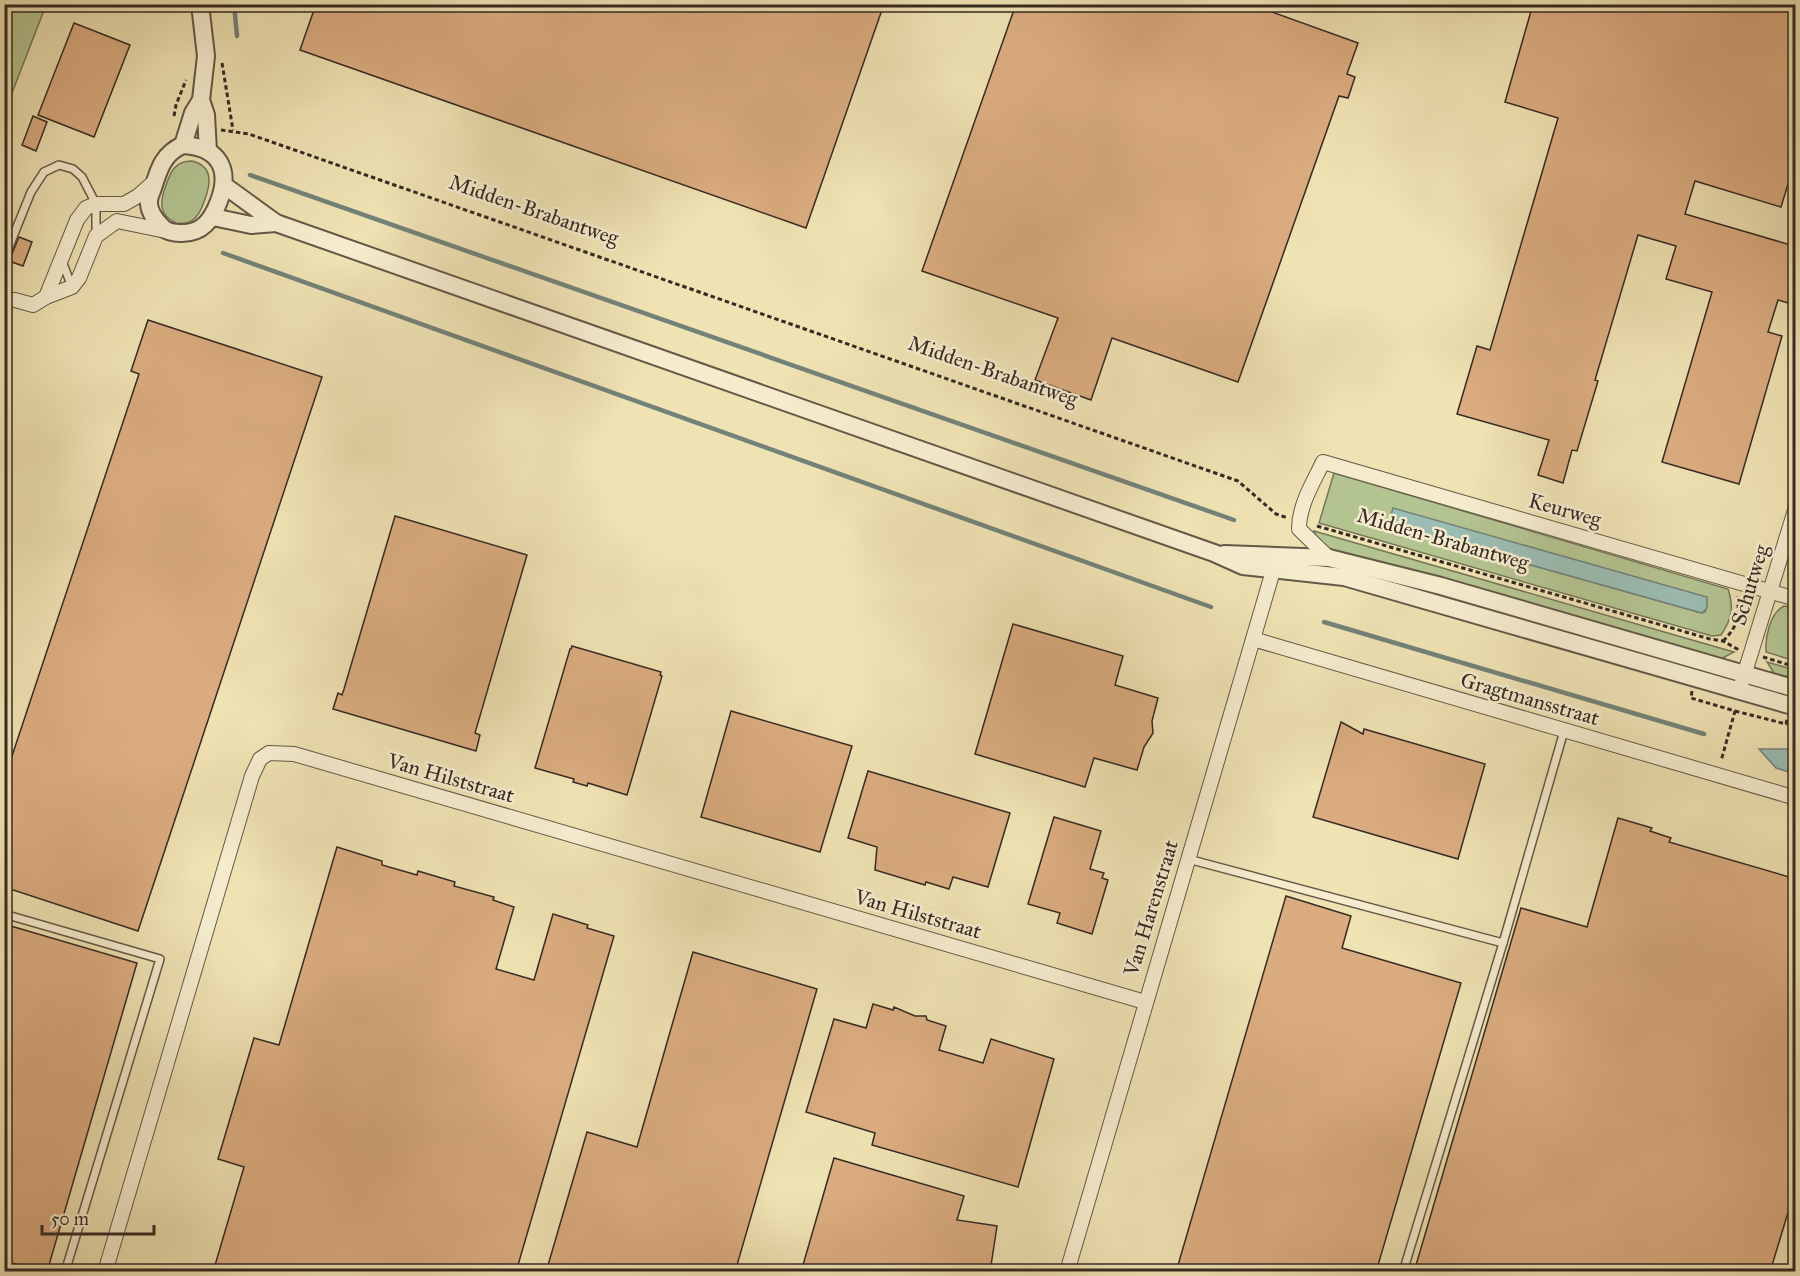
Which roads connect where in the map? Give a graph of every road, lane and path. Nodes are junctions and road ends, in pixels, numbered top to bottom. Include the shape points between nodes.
1 (200, 4) edge
2 (222, 60) dead end
3 (188, 76) dead end
4 (201, 100) junction
5 (181, 124) junction
6 (206, 128) junction
7 (233, 130) junction
8 (183, 145) junction
9 (208, 151) junction
10 (155, 181) junction
11 (225, 186) junction
12 (96, 204) junction
13 (213, 217) junction
14 (276, 223) junction
15 (166, 231) junction
16 (96, 236) junction
17 (62, 258) junction
18 (4, 259) edge
19 (72, 287) junction
20 (10, 297) edge
21 (46, 297) junction
22 (1796, 507) edge
23 (1299, 521) junction
24 (1329, 558) junction
25 (1274, 563) junction
26 (1734, 581) junction
27 (1770, 592) junction
28 (1796, 599) edge
29 (1253, 639) junction
30 (1723, 641) junction
31 (1751, 654) junction
32 (1796, 667) edge
33 (1694, 678) junction
34 (1742, 682) junction
35 (1796, 689) edge
36 (1796, 707) edge
37 (1564, 731) junction
38 (1716, 775) junction
39 (1796, 798) edge
40 (1188, 859) junction
41 (4, 914) edge
42 (1503, 943) junction
43 (1145, 1002) junction
44 (65, 1272) edge
45 (105, 1272) edge
46 (1067, 1272) edge
47 (1403, 1272) edge

1 - 4 street via 206,56
2 - 7 path
3 - 5 path via 176,105
4 - 5 street
4 - 6 street
5 - 8 street
6 - 7 path, Midden-Brabantweg
6 - 9 street
7 - 23 path, Midden-Brabantweg via 1238,481 1276,514
8 - 9 street
8 - 10 street via 163,159
9 - 11 street via 224,172
10 - 12 street via 124,204
10 - 15 street via 148,201 154,220
11 - 13 street
11 - 14 street
12 - 16 lane
12 - 17 street via 86,208 76,220
12 - 18 lane via 82,177 73,169 59,165 44,172 31,192
13 - 14 street via 251,225
13 - 15 street via 189,233
14 - 25 street via 1214,553
15 - 16 street via 117,221
16 - 19 street
17 - 19 lane
17 - 21 street
19 - 21 street
20 - 21 street via 33,305
22 - 27 street, Schutweg
23 - 24 street via 1299,529
23 - 26 street, Keurweg via 1323,462
23 - 30 path, Midden-Brabantweg
24 - 25 street
24 - 34 street via 1441,586
25 - 29 street, Van Harenstraat
25 - 33 street via 1344,577
26 - 27 street, Keurweg
26 - 30 path via 1739,618
27 - 28 street, Keurweg
27 - 31 street, Schutweg
29 - 37 street, Gragtmansstraat
29 - 40 street, Van Harenstraat
30 - 31 path, Midden-Brabantweg
31 - 32 path, Midden-Brabantweg
31 - 34 street, Schutweg
33 - 34 street
33 - 38 path via 1691,698 1735,711
34 - 35 street
34 - 36 street
37 - 38 street, Gragtmansstraat
37 - 42 lane
38 - 39 street, Gragtmansstraat
40 - 42 lane
40 - 43 street, Van Harenstraat
41 - 44 lane via 160,959
42 - 47 lane
43 - 45 street, Van Hilststraat via 294,754 269,753 260,759 252,776
43 - 46 street, Van Harenstraat

